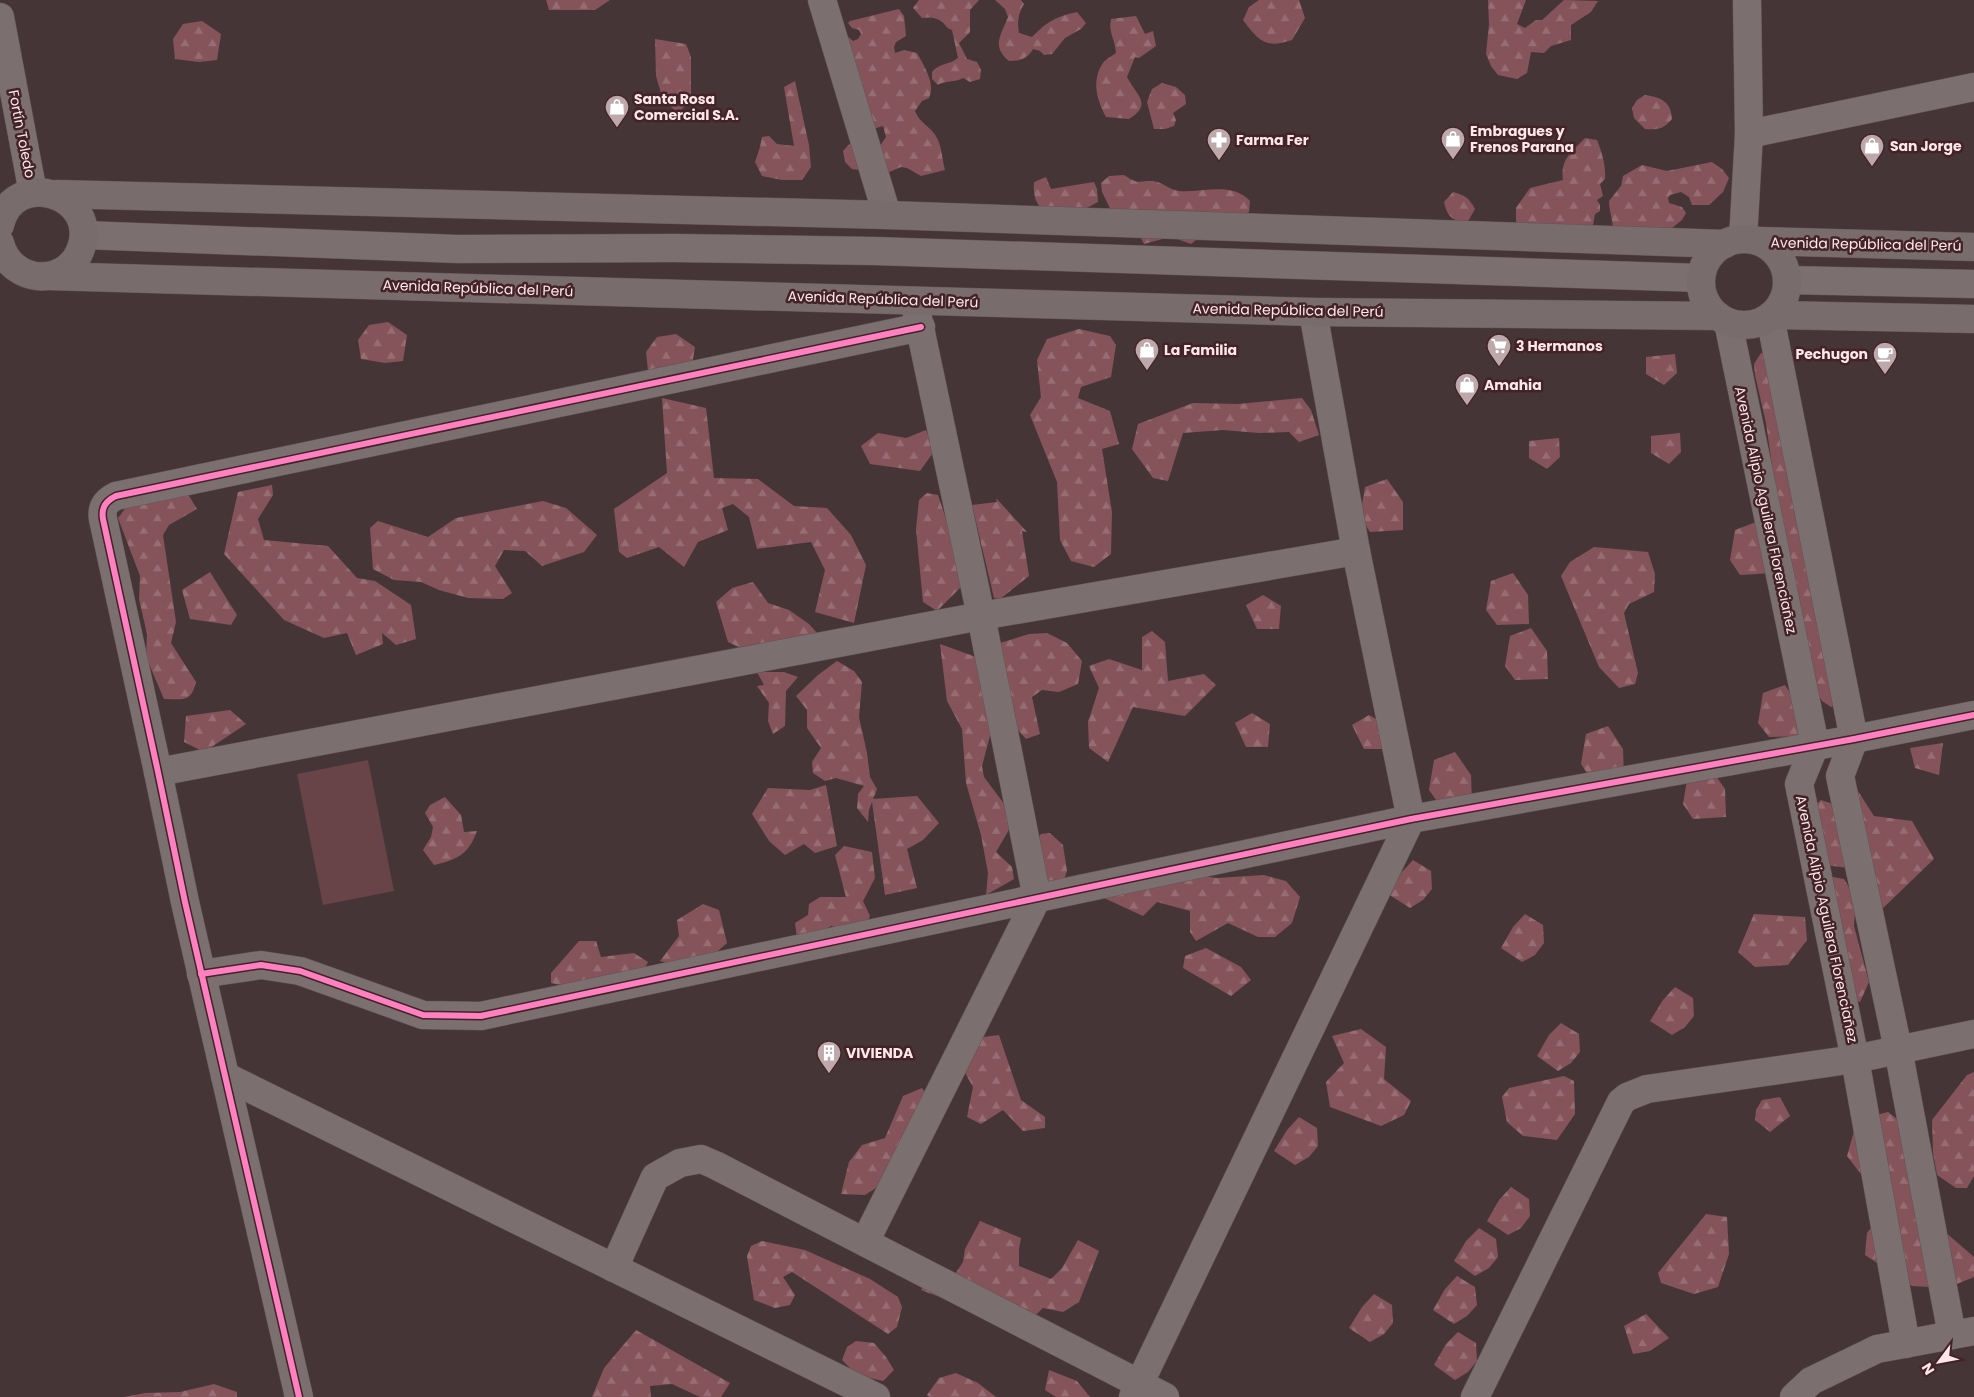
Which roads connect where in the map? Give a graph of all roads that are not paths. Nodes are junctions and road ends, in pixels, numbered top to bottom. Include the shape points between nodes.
1 (822, 0) edge
2 (1747, 0) edge
3 (0, 17) edge
4 (1974, 87) edge
5 (1749, 134) junction
6 (0, 192) edge
7 (39, 194) junction
8 (887, 215) junction
9 (0, 225) edge
10 (84, 235) junction
11 (1742, 241) junction
12 (0, 243) edge
13 (1974, 246) edge
14 (0, 276) edge
15 (42, 276) junction
16 (1701, 278) junction
17 (1787, 280) junction
18 (1974, 284) edge
19 (914, 300) junction
20 (1313, 312) junction
21 (1772, 316) junction
22 (1723, 319) junction
23 (1974, 319) edge
24 (921, 327) junction
25 (1356, 551) junction
26 (981, 616) junction
27 (1974, 715) edge
28 (1854, 739) junction
29 (1815, 746) junction
30 (158, 772) junction
31 (1411, 820) junction
32 (1037, 898) junction
33 (201, 974) junction
34 (1974, 1034) edge
35 (1898, 1049) junction
36 (1855, 1059) junction
37 (225, 1076) junction
38 (865, 1242) junction
39 (614, 1268) junction
40 (1963, 1333) edge
41 (1906, 1344) junction
42 (1136, 1391) edge
43 (299, 1397) edge
44 (876, 1397) edge
45 (1165, 1397) edge
46 (1475, 1397) edge
47 (1794, 1397) edge

1 - 8 street
2 - 5 street
3 - 7 street, Fortín Toledo
4 - 5 street
5 - 11 street
6 - 7 highway, Avenida República del Perú
7 - 8 highway, Avenida República del Perú
7 - 9 highway via 21,197 8,207
7 - 10 highway via 74,208
8 - 11 highway, Avenida República del Perú
10 - 15 highway via 79,254 66,269
10 - 16 street via 458,249 894,252
11 - 13 highway, Avenida República del Perú
11 - 16 highway via 1712,254
11 - 17 highway via 1768,246 1781,260
12 - 15 highway via 14,267 21,272
14 - 15 highway, Avenida República del Perú
15 - 19 highway, Avenida República del Perú
16 - 22 highway via 1707,303
17 - 18 street
17 - 21 highway via 1784,299
19 - 20 highway, Avenida República del Perú
19 - 24 street
20 - 22 highway, Avenida República del Perú
20 - 25 street
21 - 22 highway via 1749,325
21 - 23 highway
21 - 28 street
22 - 29 street, Avenida Alipio Aguilera Florenciañez
24 - 26 street
24 - 30 street via 109,499 104,505 103,519
25 - 26 street
25 - 31 street
26 - 30 street
26 - 32 street
27 - 28 street
28 - 29 street
28 - 35 street via 1840,776
29 - 31 street
29 - 36 street, Avenida Alipio Aguilera Florenciañez via 1799,784
30 - 33 street
31 - 32 street
31 - 42 street
32 - 33 street via 480,1016 423,1015 300,971 261,965
32 - 38 street
33 - 37 street
34 - 35 street
35 - 36 street
35 - 40 street
36 - 41 street, Avenida Alipio Aguilera Florenciañez
36 - 46 street via 1647,1089 1621,1102
37 - 39 street
37 - 43 street
38 - 39 street via 701,1159 680,1163 654,1177
38 - 42 street
39 - 44 street
40 - 41 street
41 - 47 street via 1877,1349 1811,1381
42 - 45 street

